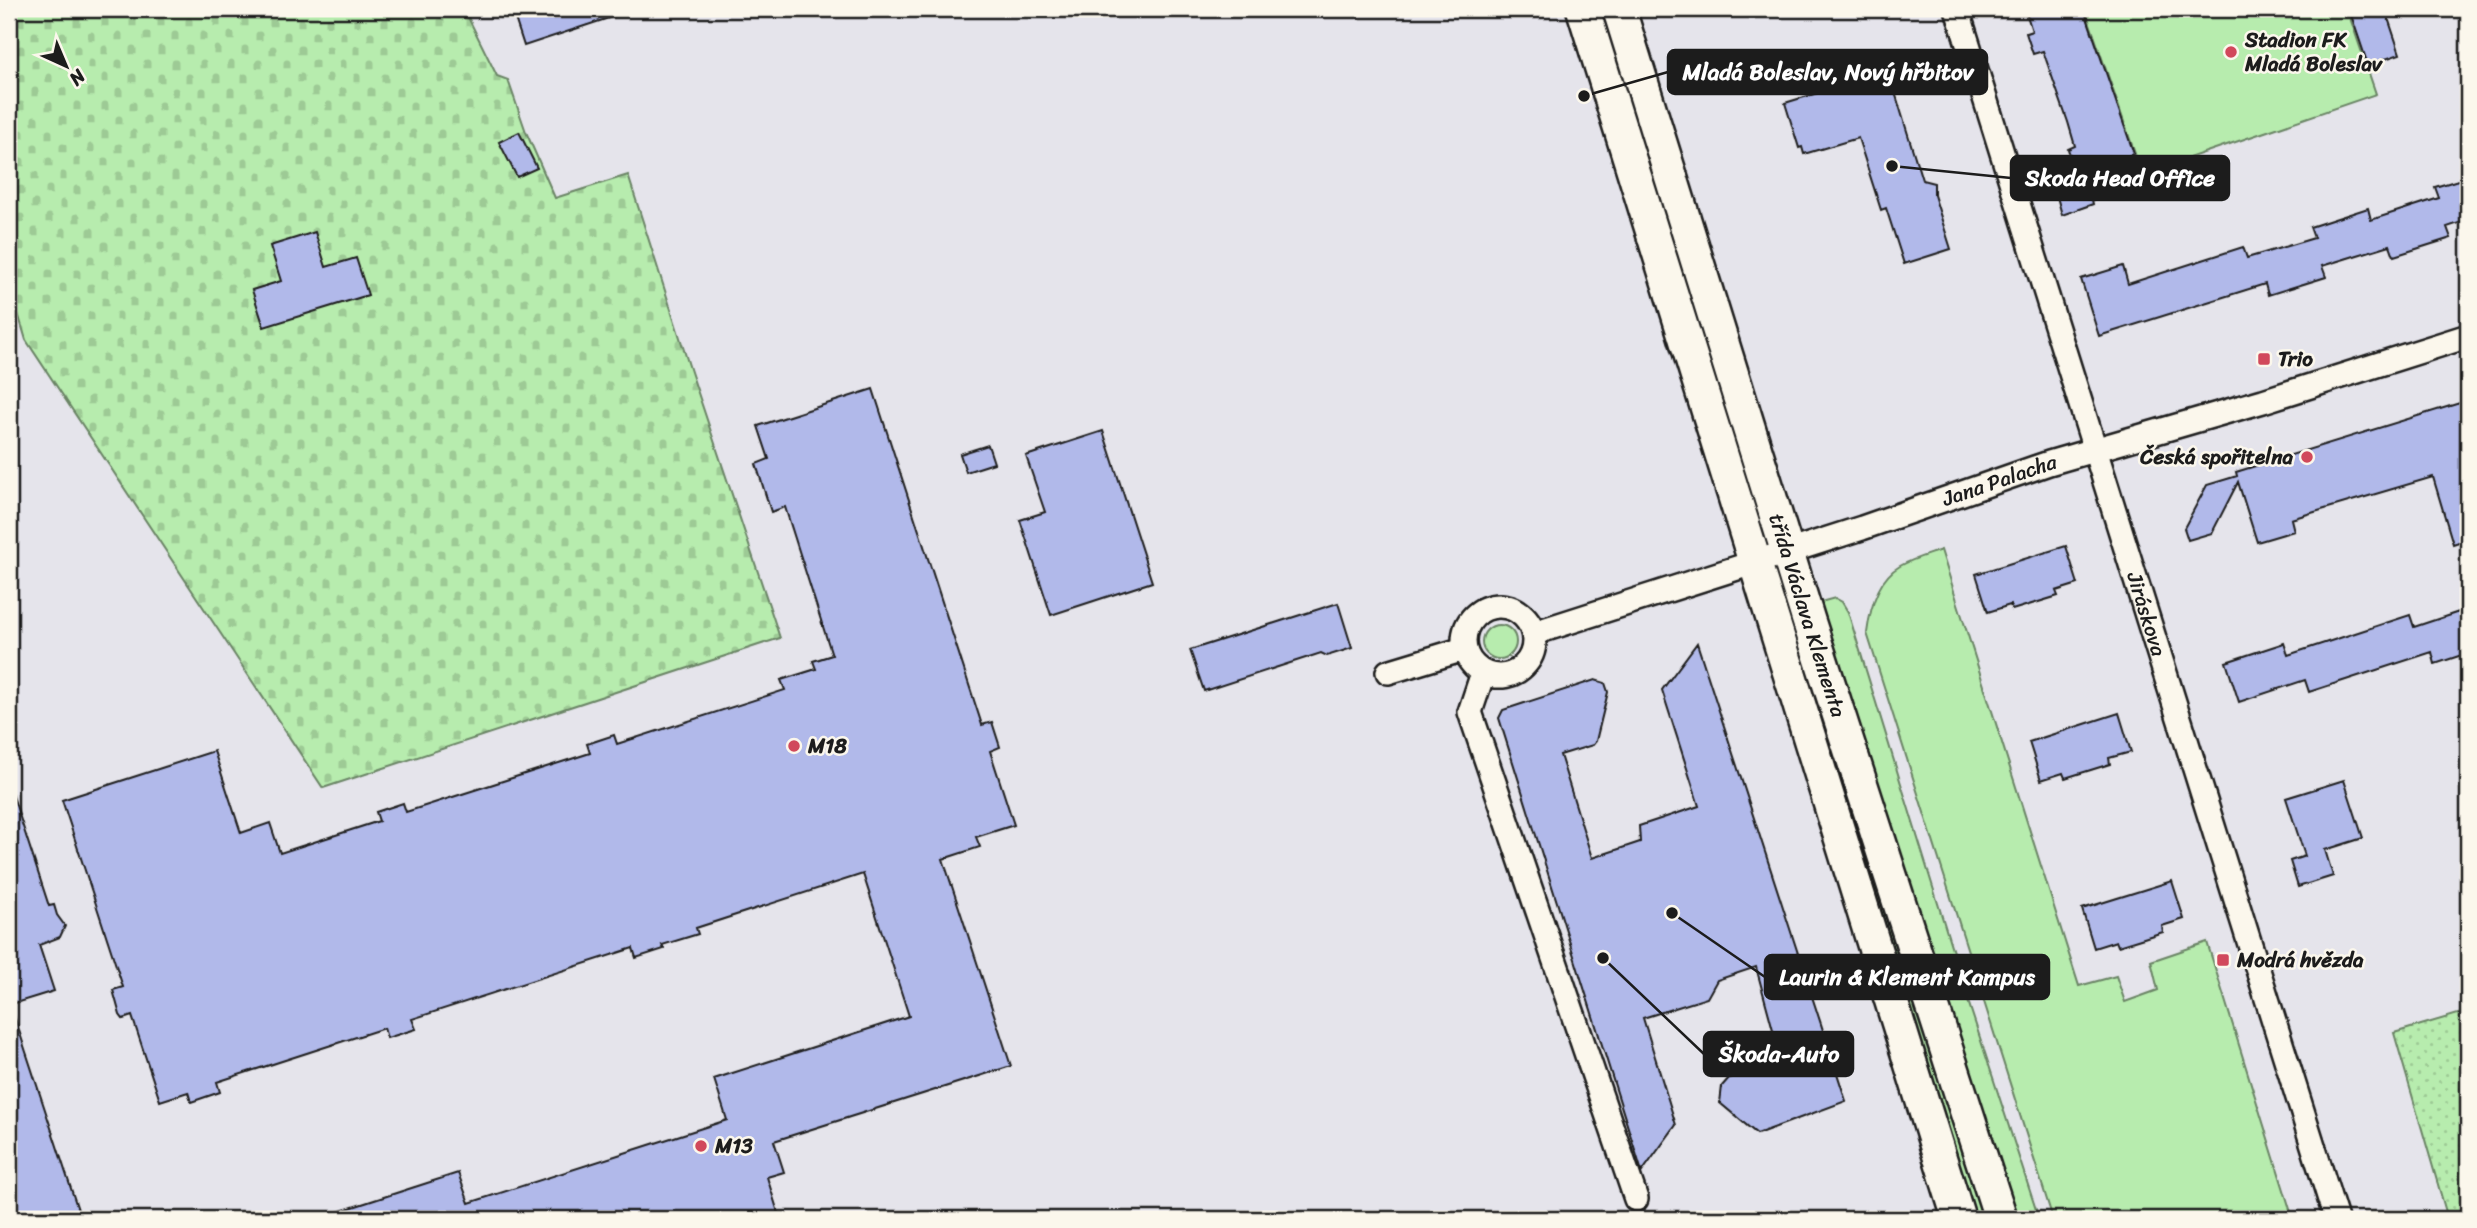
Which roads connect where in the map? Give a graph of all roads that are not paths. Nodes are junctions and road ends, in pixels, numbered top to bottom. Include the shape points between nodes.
1 (1583, 9) edge
2 (1619, 9) edge
3 (1957, 9) edge
4 (2468, 336) edge
5 (2096, 449) junction
6 (1788, 552) junction
7 (1755, 562) junction
8 (1534, 632) junction
9 (1464, 649) junction
10 (1388, 672) dead end
11 (1483, 673) junction
12 (1636, 1199) dead end
13 (1959, 1219) edge
14 (2001, 1219) edge
15 (2336, 1219) edge

1 - 7 street, třída Václava Klementa
2 - 6 street, třída Václava Klementa
3 - 5 street, Jiráskova
4 - 5 street, Jana Palacha
5 - 6 street, Jana Palacha
5 - 15 street, Jiráskova
6 - 7 street, Jana Palacha
6 - 14 street, třída Václava Klementa
7 - 8 street, Jana Palacha
7 - 13 street, třída Václava Klementa
8 - 9 street via 1522,613 1502,605 1489,607 1480,610 1466,627
8 - 11 street via 1535,644 1526,664 1496,676
9 - 10 street
9 - 11 street
11 - 12 street via 1470,712

